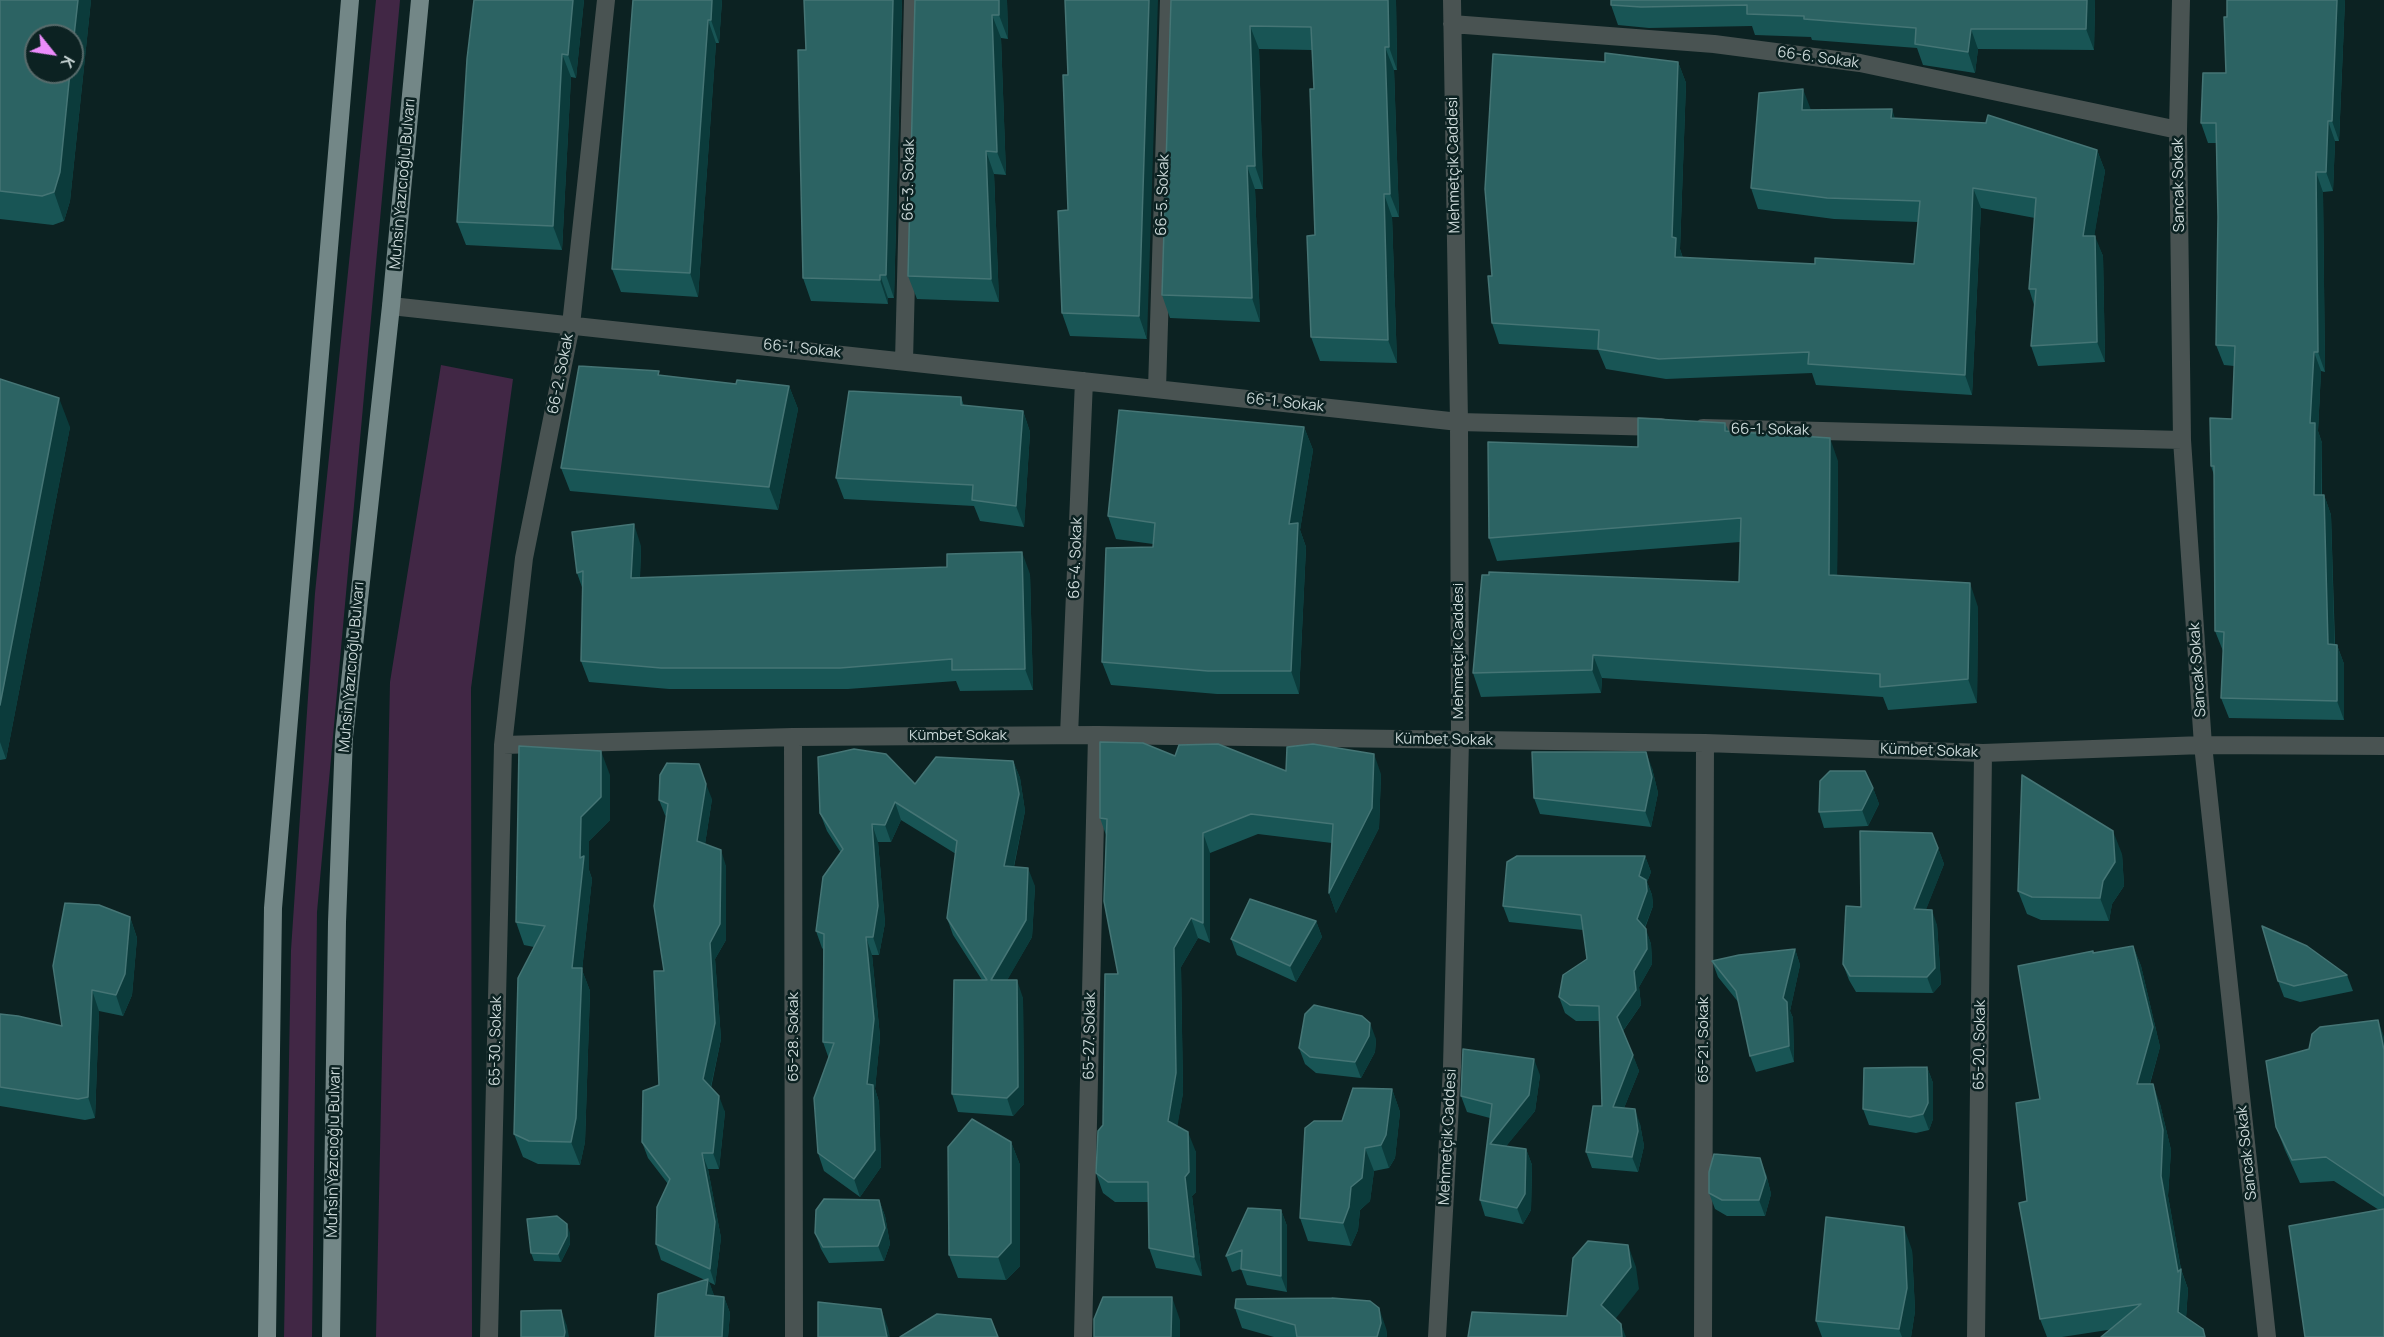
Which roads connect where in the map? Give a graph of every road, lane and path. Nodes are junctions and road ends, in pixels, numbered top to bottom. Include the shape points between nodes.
1 (350, 0) edge
2 (420, 0) edge
3 (606, 0) edge
4 (913, 0) edge
5 (1169, 0) edge
6 (1452, 0) edge
7 (2181, 0) edge
8 (1452, 24) junction
9 (2178, 130) junction
10 (391, 306) junction
11 (571, 325) junction
12 (904, 361) junction
13 (1084, 381) junction
14 (1157, 389) junction
15 (1459, 422) junction
16 (2182, 440) junction
17 (1069, 735) junction
18 (1097, 735) junction
19 (793, 737) junction
20 (1460, 741) junction
21 (1705, 743) junction
22 (503, 745) junction
23 (2203, 745) junction
24 (2384, 746) edge
25 (1983, 753) junction
26 (267, 1337) edge
27 (332, 1337) edge
28 (489, 1337) edge
29 (794, 1337) edge
30 (1083, 1337) edge
31 (1437, 1337) edge
32 (1703, 1337) edge
33 (1976, 1337) edge
34 (2267, 1337) edge

1 - 26 main road via 273,908
2 - 10 main road, Muhsin Yazıcıoğlu Bulvarı
3 - 11 street, 66-2. Sokak
4 - 12 street, 66-3. Sokak
5 - 14 street, 66-5. Sokak
6 - 8 street, Mehmetçik Caddesi
7 - 9 street, Sancak Sokak
8 - 9 street, 66-6. Sokak via 1714,44 1860,63
8 - 15 street, Mehmetçik Caddesi
9 - 16 street, Sancak Sokak
10 - 11 street, 66-1. Sokak
10 - 27 main road, Muhsin Yazıcıoğlu Bulvarı via 342,777
11 - 12 street, 66-1. Sokak
11 - 22 street, 66-2. Sokak via 524,558
12 - 13 street, 66-1. Sokak
13 - 14 street, 66-1. Sokak
13 - 17 street, 66-4. Sokak
14 - 15 street, 66-1. Sokak
15 - 16 street, 66-1. Sokak
15 - 20 street, Mehmetçik Caddesi
16 - 23 street, Sancak Sokak
17 - 18 street, Kümbet Sokak
17 - 19 street, Kümbet Sokak
18 - 20 street, Kümbet Sokak
18 - 30 street, 65-27. Sokak
19 - 22 street, Kümbet Sokak
19 - 29 street, 65-28. Sokak
20 - 21 street, Kümbet Sokak
20 - 31 street, Mehmetçik Caddesi via 1452,1067
21 - 25 street, Kümbet Sokak
21 - 32 street, 65-21. Sokak
22 - 28 street, 65-30. Sokak
23 - 24 street, Kümbet Sokak
23 - 25 street, Kümbet Sokak
23 - 34 street, Sancak Sokak
25 - 33 street, 65-20. Sokak

